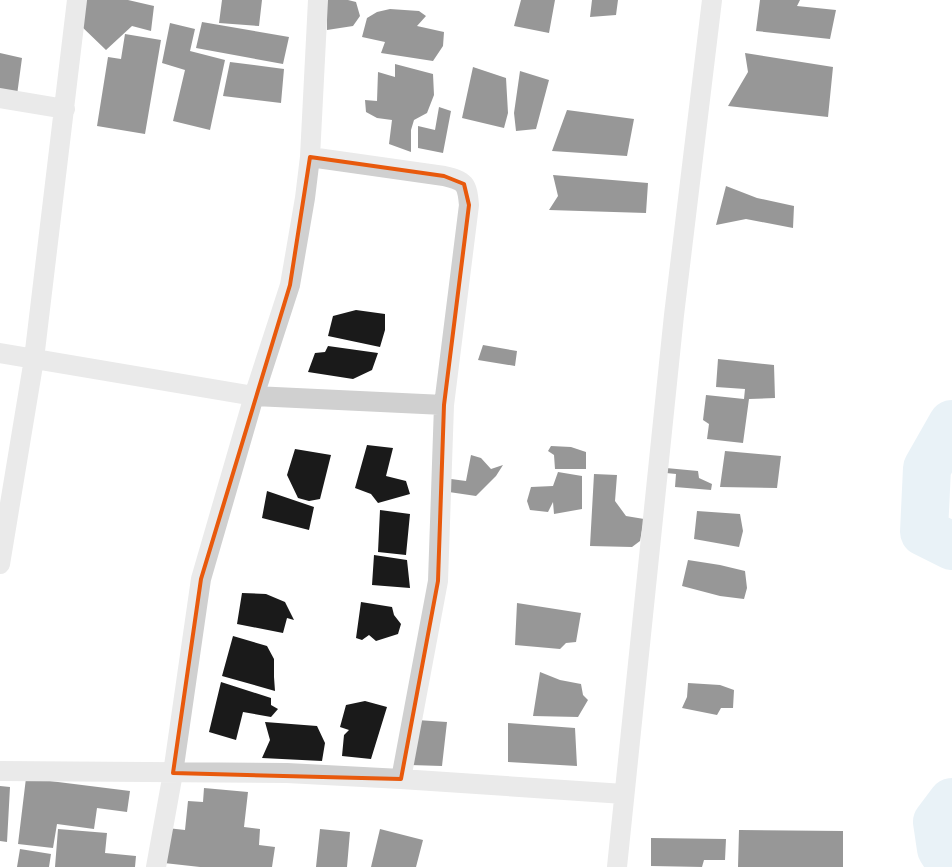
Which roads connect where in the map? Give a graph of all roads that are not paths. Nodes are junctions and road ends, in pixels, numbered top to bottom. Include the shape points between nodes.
1 (77, 0) edge
2 (318, 0) edge
3 (712, 0) edge
4 (0, 98) edge
5 (65, 109) junction
6 (310, 157) junction
7 (0, 353) edge
8 (34, 359) junction
9 (254, 396) junction
10 (444, 405) junction
11 (0, 564) edge
12 (0, 771) edge
13 (173, 773) junction
14 (401, 779) junction
15 (624, 794) junction
16 (156, 867) edge
17 (617, 867) edge

1 - 5 street
2 - 6 street
3 - 15 street via 674,315
4 - 5 street
5 - 8 street
6 - 9 street via 290,285
6 - 10 street via 444,176 464,184 469,205
7 - 8 street
8 - 9 street
8 - 11 street
9 - 10 street
9 - 13 street via 201,579
10 - 14 street via 438,581
12 - 13 street
13 - 14 street via 287,773
13 - 16 street
14 - 15 street
15 - 17 street

